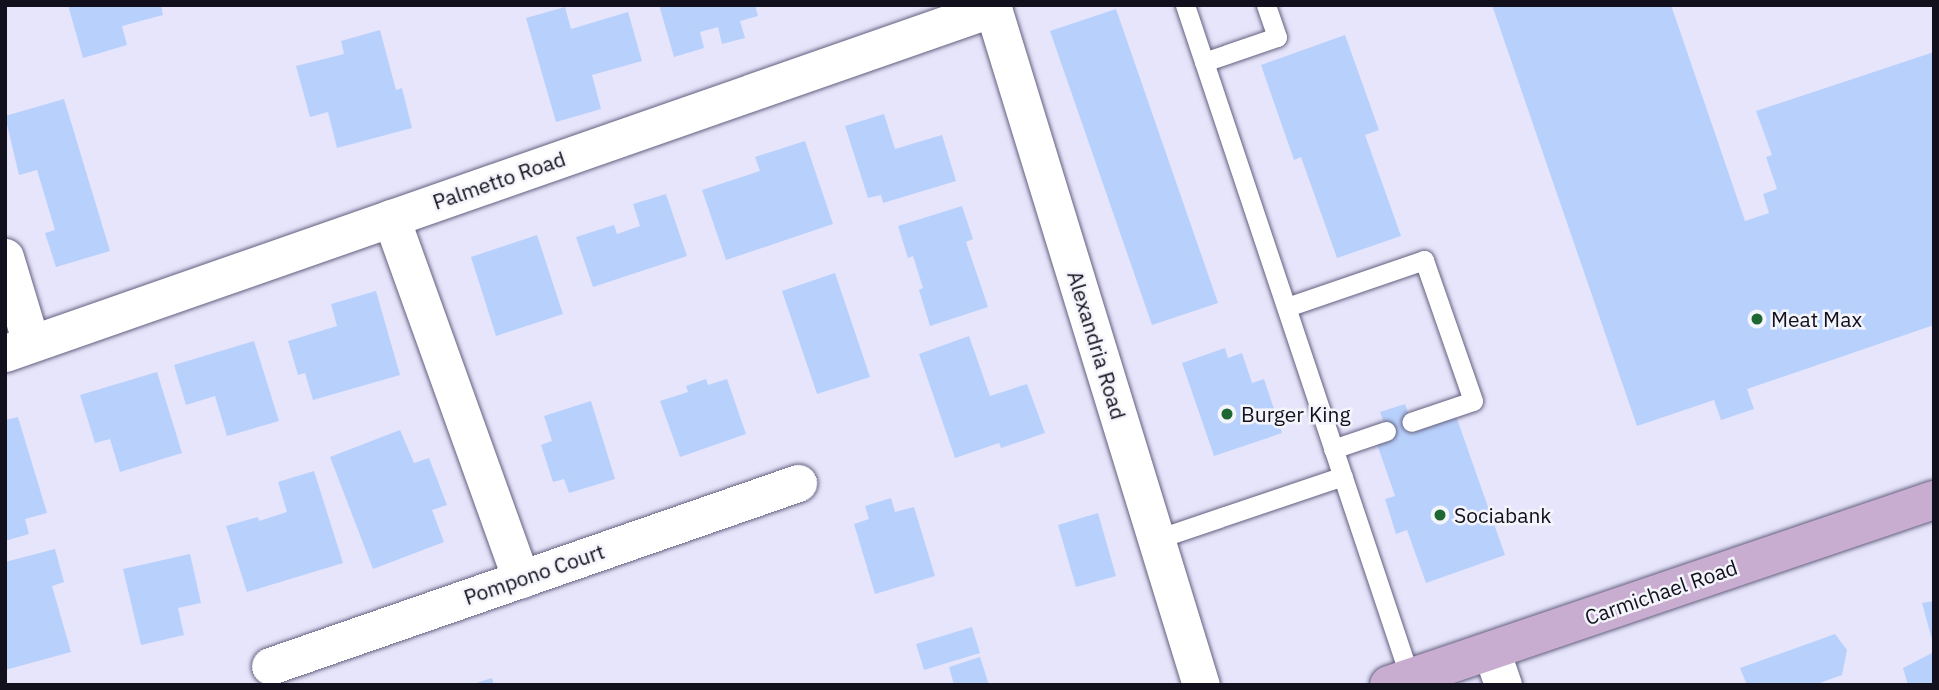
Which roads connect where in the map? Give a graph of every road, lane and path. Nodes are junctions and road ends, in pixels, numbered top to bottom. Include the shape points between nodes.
1 (1185, 5) edge
2 (1266, 5) edge
3 (996, 6) edge
4 (1205, 62) junction
5 (391, 218) junction
6 (5, 257) edge
7 (1287, 307) junction
8 (18, 348) edge
9 (1411, 422) dead end
10 (1386, 431) dead end
11 (1333, 449) junction
12 (1343, 476) junction
13 (798, 483) dead end
14 (1934, 500) edge
15 (1157, 539) junction
16 (521, 579) junction
17 (1491, 650) junction
18 (270, 666) dead end
19 (1399, 681) edge
20 (1201, 685) edge
21 (1503, 685) edge

1 - 4 lane
2 - 4 lane via 1277,37
3 - 5 street, Palmetto Road
3 - 15 street, Alexandria Road
4 - 7 lane
5 - 8 street, Palmetto Road
5 - 16 street
6 - 8 street
7 - 9 lane via 1424,260 1473,401
7 - 11 lane
10 - 11 lane
11 - 12 lane
12 - 15 lane
12 - 19 lane
13 - 16 street, Pompono Court
14 - 17 main road, Carmichael Road
15 - 20 street, Alexandria Road
16 - 18 street, Pompono Court
17 - 19 main road, Carmichael Road
17 - 21 street

